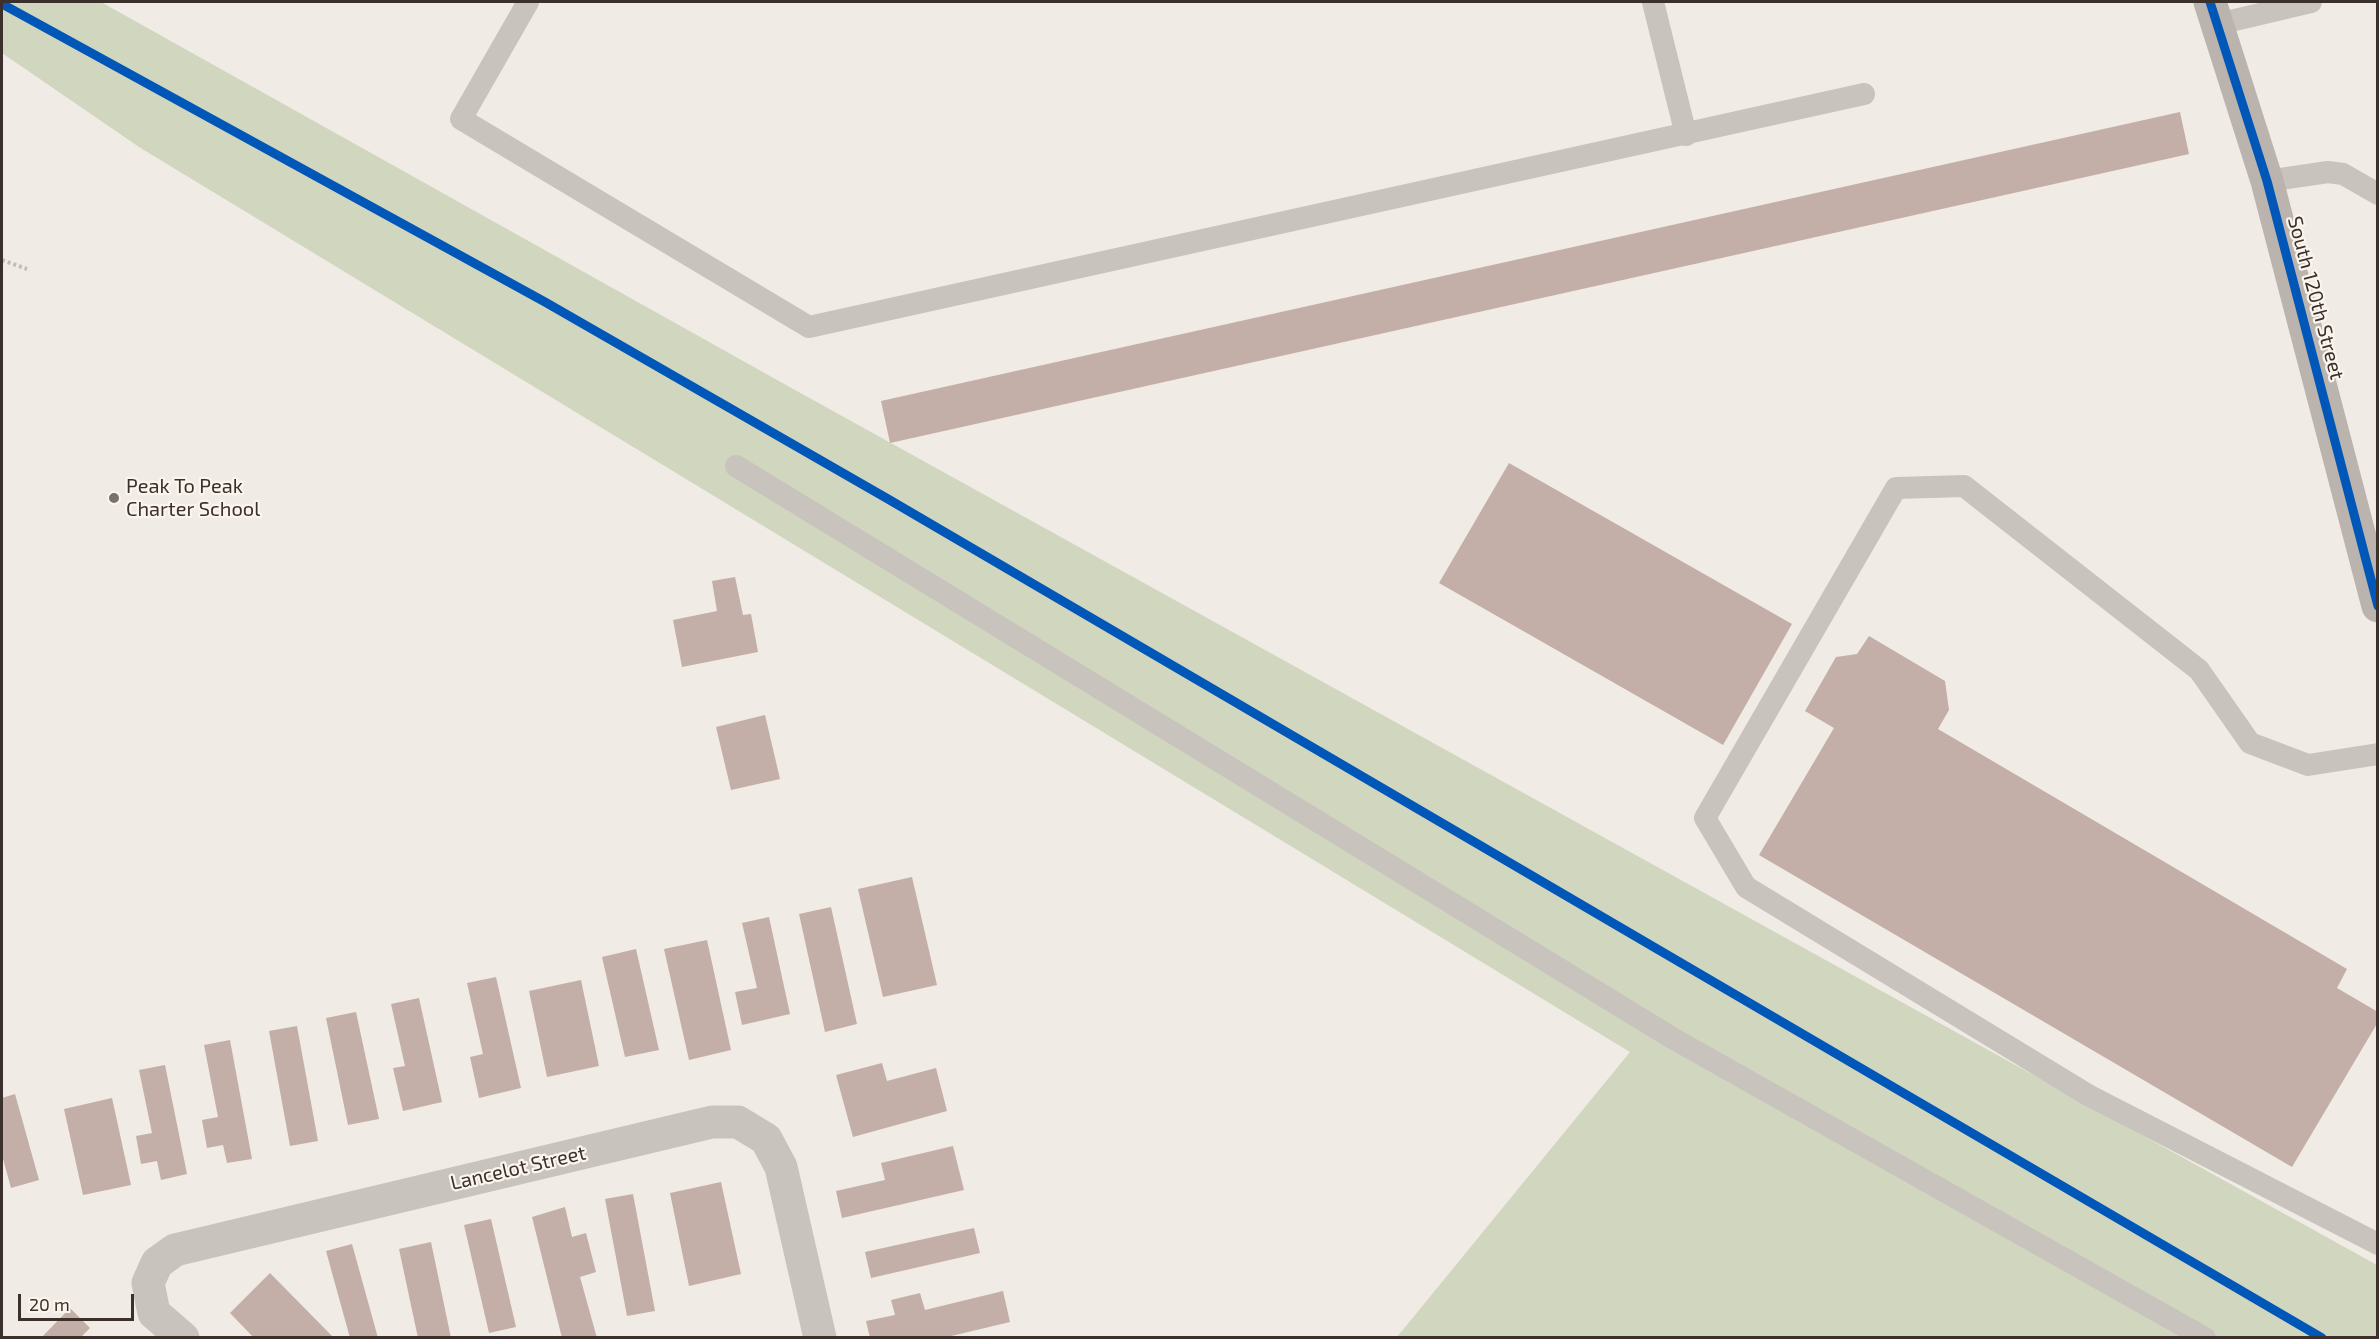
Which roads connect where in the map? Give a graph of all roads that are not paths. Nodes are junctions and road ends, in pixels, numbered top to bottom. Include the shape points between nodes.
1 (528, 2) edge
2 (1653, 2) edge
3 (2311, 2) edge
4 (2214, 13) edge
5 (1864, 94) dead end
6 (1686, 135) junction
7 (2267, 181) junction
8 (2378, 194) edge
9 (736, 466) dead end
10 (2378, 606) edge
11 (2378, 754) edge
12 (2378, 1244) edge
13 (183, 1338) edge
14 (820, 1338) edge
15 (2205, 1338) edge

1 - 6 lane via 460,119 809,327
2 - 6 lane
3 - 4 lane
4 - 7 main road, South 120th Street
5 - 6 lane
7 - 8 lane via 2328,172 2343,174
7 - 10 main road, South 120th Street
9 - 15 lane via 1674,1039
11 - 12 lane via 2308,765 2250,743 2199,670 1964,486 1896,488 1705,818 1746,887 2088,1095
13 - 14 street, Lancelot Street via 154,1313 148,1282 157,1263 175,1250 712,1122 738,1122 766,1139 781,1167

